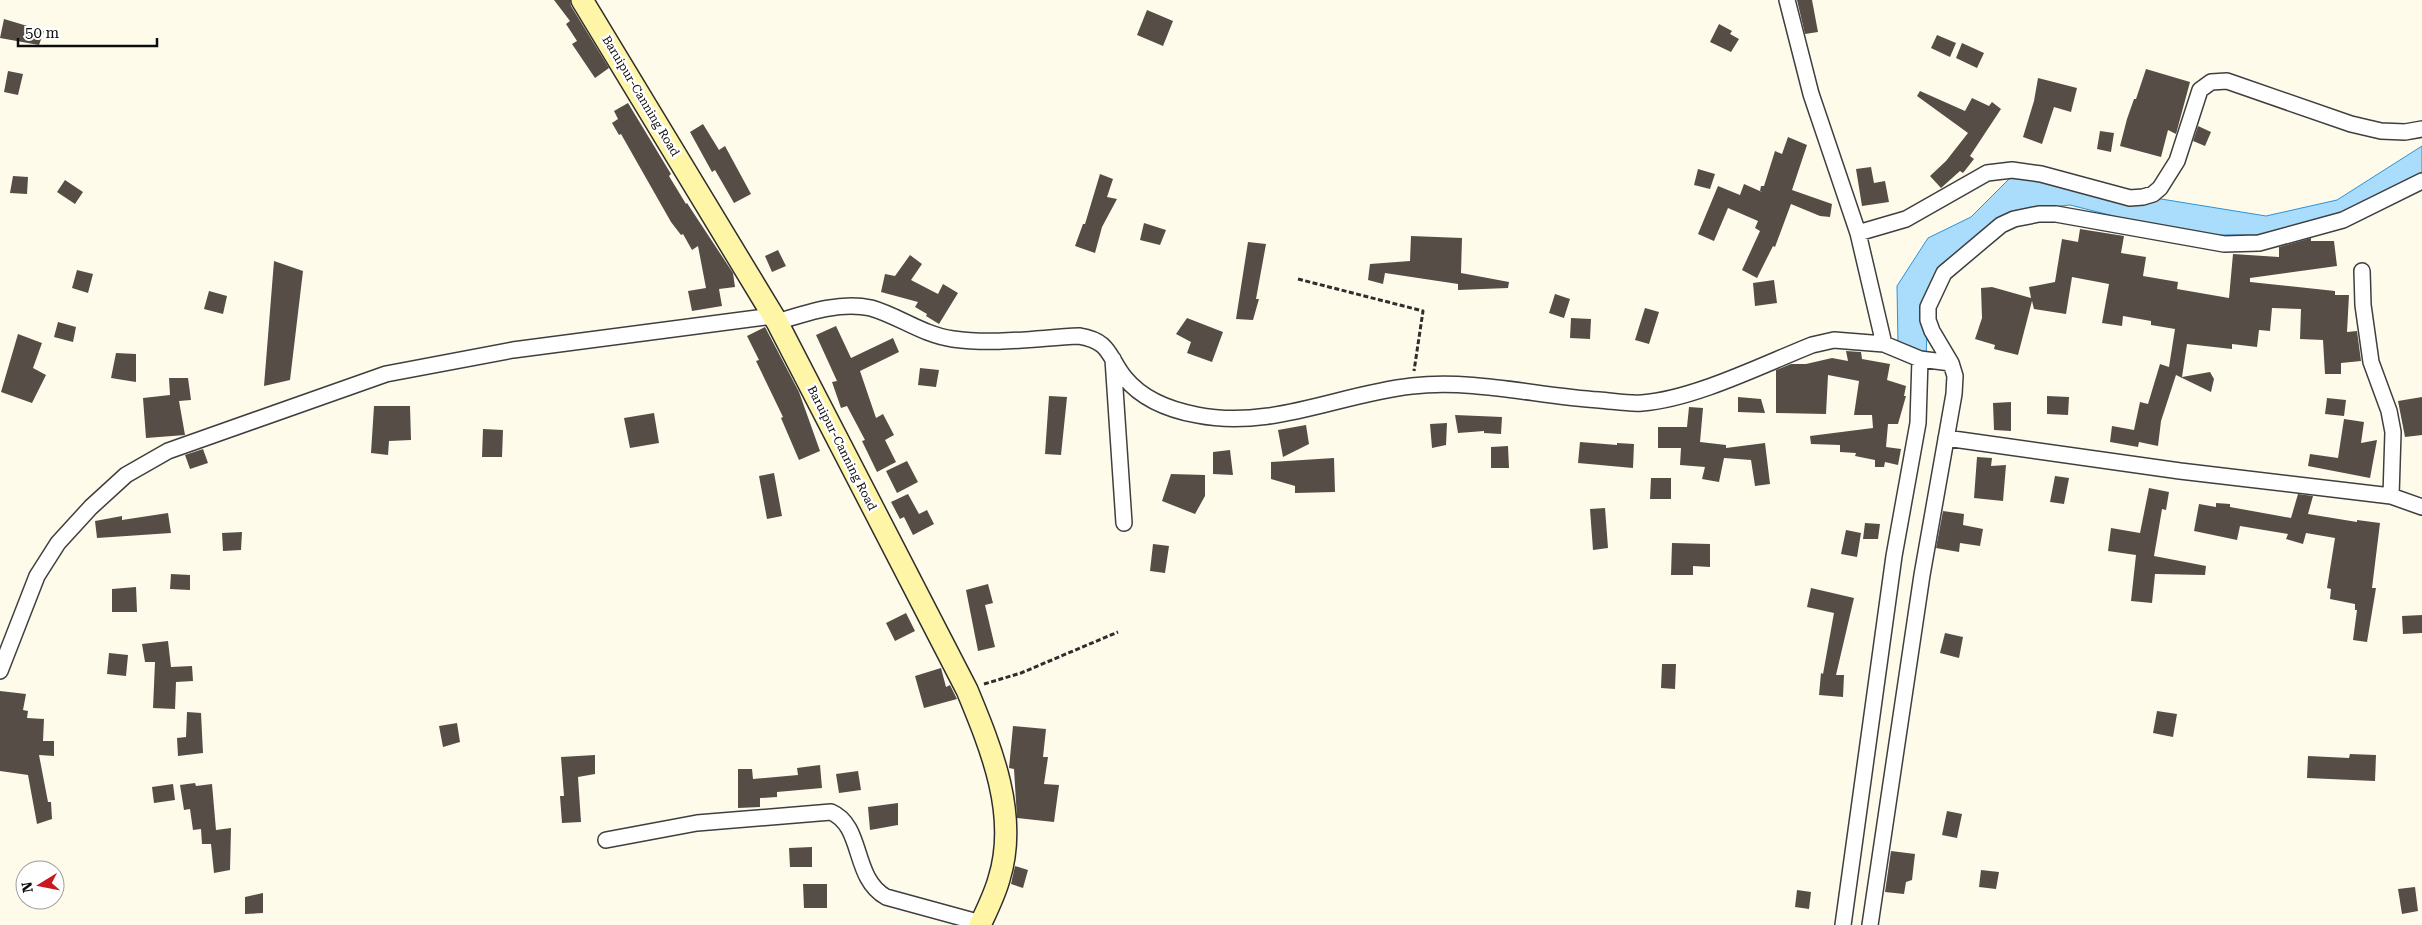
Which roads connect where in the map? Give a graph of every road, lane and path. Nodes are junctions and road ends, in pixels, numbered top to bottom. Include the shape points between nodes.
1 (582, 0) edge
2 (1787, 0) edge
3 (2422, 129) edge
4 (2422, 180) edge
5 (1858, 233) junction
6 (2362, 271) dead end
7 (1298, 279) dead end
8 (775, 319) junction
9 (1884, 344) junction
10 (1113, 355) junction
11 (1920, 359) junction
12 (1951, 363) junction
13 (1411, 386) junction
14 (1946, 438) junction
15 (2391, 496) junction
16 (2422, 507) edge
17 (1124, 523) dead end
18 (1118, 632) dead end
19 (0, 671) edge
20 (967, 690) junction
21 (606, 840) dead end
22 (981, 924) edge
23 (1843, 925) edge
24 (1870, 925) edge

1 - 8 main road, Baruipur-Canning Road
2 - 5 street via 1811,94
3 - 5 street via 2381,131 2351,124 2227,81 2210,82 2200,90 2177,161 2153,194 2130,198 2041,174 2012,170 1988,173 1906,219
4 - 12 street via 2343,220 2259,243 2224,244 2056,214 2014,219 2001,225 1944,273 1934,292 1928,307 1928,320
5 - 9 street
6 - 15 street via 2371,362 2393,432
7 - 13 path via 1423,311
8 - 10 street via 853,306 871,308 953,340 1079,336 1103,344
8 - 19 street via 512,350 386,374 168,451 126,475 58,544 37,576
8 - 20 main road, Baruipur-Canning Road
9 - 11 street
9 - 13 street via 1834,340 1812,345 1682,395 1640,403 1450,383
10 - 13 street via 1125,378 1142,394 1165,407 1229,420 1286,414
10 - 17 street
11 - 12 street
11 - 23 street via 1918,423 1894,556
12 - 14 street via 1955,376 1954,394
14 - 15 street
14 - 24 street via 1922,575
15 - 16 street
18 - 20 path via 1021,673
20 - 22 main road, Baruipur-Canning Road via 988,742 1005,814 1006,846 1000,878
21 - 22 street via 697,823 831,812 843,818 866,877 878,893

